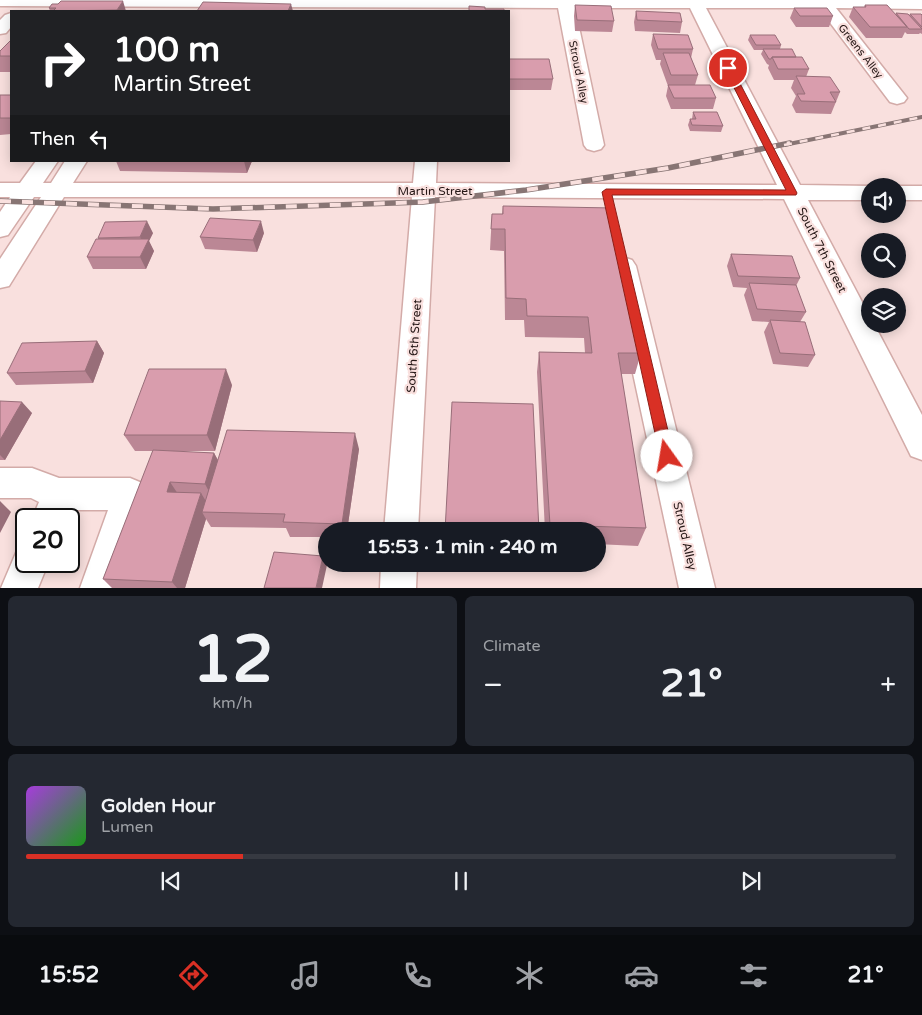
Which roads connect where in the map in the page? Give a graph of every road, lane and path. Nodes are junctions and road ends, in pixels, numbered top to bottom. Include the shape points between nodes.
1 (0, 1) edge
2 (565, 1) edge
3 (695, 2) edge
4 (823, 2) edge
5 (25, 4) edge
6 (156, 4) edge
7 (177, 4) edge
8 (310, 4) edge
9 (922, 4) edge
10 (436, 5) edge
11 (10, 19) edge
12 (0, 29) edge
13 (897, 98) dead end
14 (594, 145) dead end
15 (46, 162) edge
16 (75, 162) edge
17 (426, 162) edge
18 (0, 190) edge
19 (27, 190) junction
20 (57, 190) junction
21 (424, 191) junction
22 (606, 192) junction
23 (792, 193) junction
24 (861, 193) edge
25 (906, 193) edge
26 (922, 193) edge
27 (0, 229) edge
28 (0, 279) edge
29 (922, 446) edge
30 (0, 483) edge
31 (54, 506) edge
32 (402, 522) edge
33 (399, 572) edge
34 (26, 573) edge
35 (20, 588) edge
36 (98, 588) edge
37 (398, 588) edge
38 (697, 588) edge

1 - 5 street
2 - 3 street
2 - 10 street
2 - 14 street, Stroud Alley
3 - 4 street
3 - 23 street, South 7th Street
4 - 9 street
4 - 13 street, Greens Alley
5 - 6 street
6 - 7 street
7 - 8 street
8 - 10 street
11 - 12 street
15 - 19 street
16 - 20 street
17 - 21 street, South 6th Street
18 - 19 street, Martin Street
19 - 20 street, Martin Street
19 - 27 street
20 - 21 street, Martin Street
20 - 28 street
21 - 22 street, Martin Street
21 - 32 street, South 6th Street
22 - 23 street, Martin Street
22 - 38 street, Stroud Alley
23 - 24 street, Martin Street
23 - 29 street, South 7th Street
25 - 26 street
30 - 31 street via 32,483
31 - 36 street via 130,494
33 - 37 street
34 - 35 street

